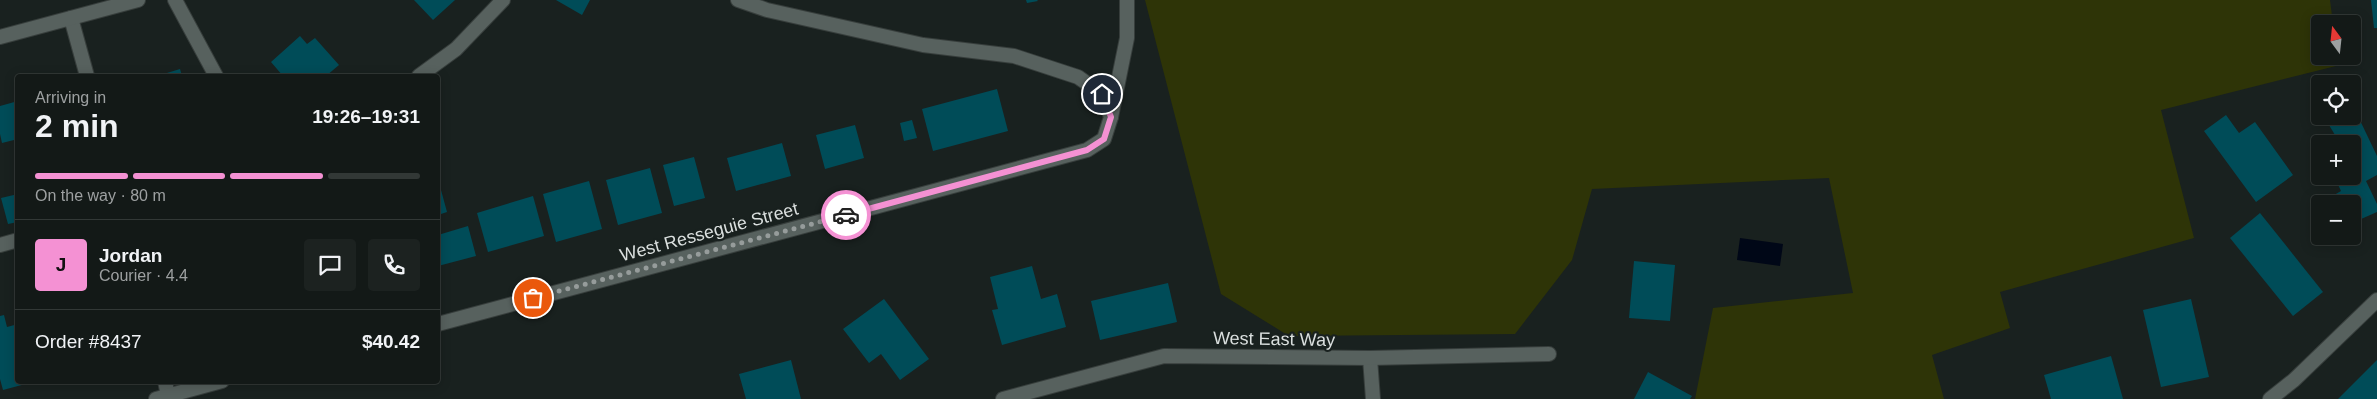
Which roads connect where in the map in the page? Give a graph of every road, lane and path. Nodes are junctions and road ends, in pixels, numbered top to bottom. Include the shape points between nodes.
1 (138, 0) edge
2 (175, 0) edge
3 (503, 0) edge
4 (738, 0) edge
5 (1127, 0) edge
6 (71, 18) junction
7 (0, 37) edge
8 (85, 74) edge
9 (215, 74) edge
10 (422, 74) edge
11 (1111, 117) junction
12 (15, 241) edge
13 (0, 245) edge
14 (2377, 300) edge
15 (440, 323) edge
16 (1549, 354) dead end
17 (1370, 358) junction
18 (164, 384) edge
19 (211, 384) edge
20 (162, 397) edge
21 (1003, 399) edge
22 (1373, 399) edge
23 (2270, 399) edge

1 - 6 street
2 - 9 street
3 - 10 street via 456,49
4 - 11 street via 767,10 923,45 1014,56 1078,77 1102,94
5 - 11 street via 1127,38
6 - 7 street
6 - 8 street
11 - 15 street, West Resseguie Street via 1104,139 1087,150
12 - 13 street
14 - 23 street
16 - 17 street, West East Way
17 - 21 street, West East Way via 1164,356
17 - 22 street
18 - 20 street
19 - 20 street

